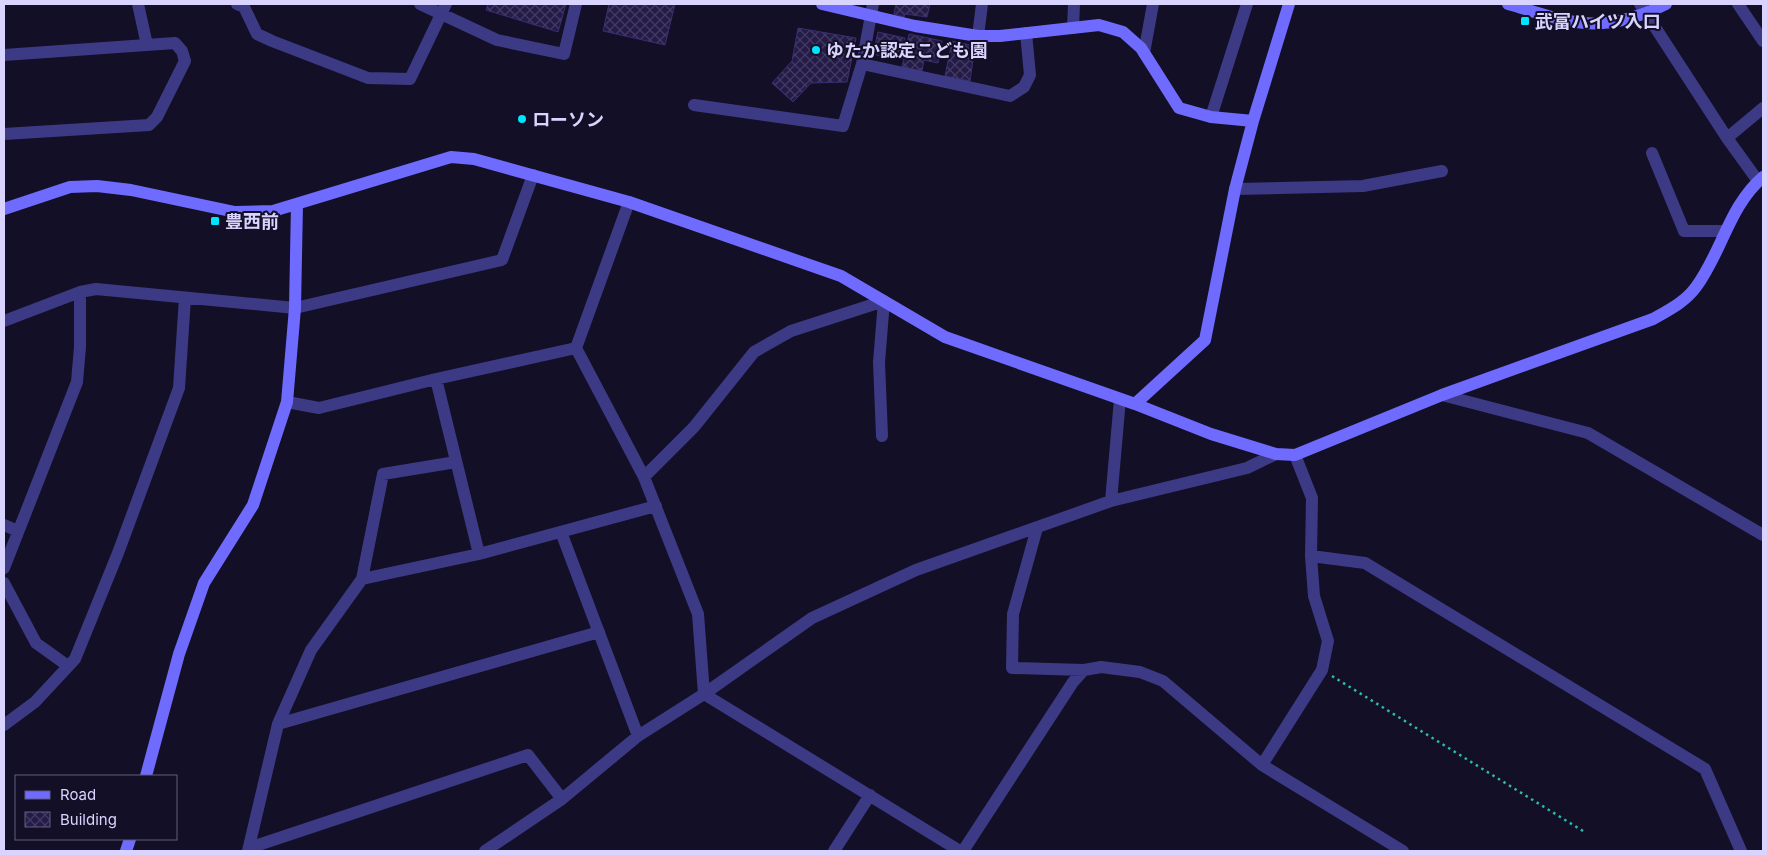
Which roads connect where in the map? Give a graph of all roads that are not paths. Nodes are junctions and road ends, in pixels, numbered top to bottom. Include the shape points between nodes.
1 (138, 4) edge
2 (237, 4) edge
3 (420, 4) edge
4 (576, 4) edge
5 (822, 4) edge
6 (982, 4) edge
7 (1074, 4) edge
8 (1153, 4) edge
9 (1247, 4) edge
10 (1289, 4) edge
11 (1512, 4) edge
12 (1666, 4) edge
13 (1738, 4) edge
14 (444, 9) edge
15 (872, 9) edge
16 (1643, 9) edge
17 (1073, 28) junction
18 (1026, 34) junction
19 (978, 36) junction
20 (1763, 41) edge
21 (148, 45) junction
22 (1144, 53) junction
23 (4, 55) edge
24 (862, 64) junction
25 (694, 105) dead end
26 (1763, 108) edge
27 (1211, 117) junction
28 (1253, 121) junction
29 (4, 134) edge
30 (1727, 138) junction
31 (1652, 153) dead end
32 (1442, 171) dead end
33 (533, 175) junction
34 (1760, 179) edge
35 (1235, 190) junction
36 (629, 202) junction
37 (297, 204) junction
38 (4, 209) edge
39 (1725, 231) junction
40 (80, 292) junction
41 (185, 298) junction
42 (884, 301) junction
43 (295, 308) junction
44 (4, 321) edge
45 (576, 348) junction
46 (436, 379) junction
47 (1442, 396) junction
48 (1120, 399) junction
49 (287, 402) junction
50 (1135, 404) junction
51 (882, 436) dead end
52 (1276, 454) junction
53 (1295, 456) junction
54 (456, 462) junction
55 (644, 477) junction
56 (1111, 501) junction
57 (656, 506) junction
58 (4, 525) edge
59 (1037, 528) junction
60 (18, 531) junction
61 (561, 532) junction
62 (1763, 535) edge
63 (479, 554) junction
64 (1311, 556) junction
65 (4, 568) edge
66 (362, 579) junction
67 (4, 582) edge
68 (599, 632) junction
69 (68, 666) junction
70 (1084, 670) junction
71 (704, 694) junction
72 (278, 724) junction
73 (4, 725) edge
74 (638, 736) junction
75 (1262, 765) junction
76 (146, 775) edge
77 (870, 796) junction
78 (562, 799) junction
79 (248, 850) edge
80 (485, 851) edge
81 (834, 851) edge
82 (962, 851) edge
83 (1403, 851) edge
84 (1741, 851) edge

1 - 21 street
2 - 14 street via 244,7 257,34 368,78 410,79
3 - 14 street
4 - 14 street via 564,54 497,40
5 - 15 street
6 - 19 street
7 - 17 street
8 - 22 street
9 - 27 street
10 - 28 street
11 - 16 street via 1575,22 1601,24
12 - 16 street
13 - 20 street
15 - 19 street via 915,26
15 - 24 street
16 - 30 street
17 - 18 street
17 - 22 street via 1099,25 1123,32
18 - 19 street
18 - 24 street via 1030,75 1024,87 1010,96
21 - 23 street
21 - 29 street via 175,43 185,61 157,117 149,125
22 - 27 street via 1179,108
24 - 25 street via 843,126
26 - 30 street
27 - 28 street
28 - 35 street
30 - 34 street
31 - 39 street via 1684,231
32 - 35 street via 1363,186
33 - 36 street
33 - 37 street via 474,159 451,157
33 - 43 street via 502,260
34 - 39 street via 1742,200
35 - 50 street via 1205,340
36 - 42 street via 841,276
36 - 45 street
37 - 38 street via 273,211 235,212 97,186 70,187
37 - 43 street
39 - 47 street via 1695,288 1676,307 1653,319
40 - 41 street via 96,289
40 - 44 street
40 - 60 street via 77,382
41 - 43 street
41 - 69 street via 179,388 114,562 75,659
42 - 48 street via 945,337
42 - 51 street via 879,362
42 - 55 street via 791,331 754,352 694,427
43 - 49 street
45 - 46 street
45 - 55 street
46 - 49 street via 319,408
46 - 54 street
47 - 53 street
47 - 62 street via 1588,432
48 - 50 street
48 - 56 street
49 - 76 street via 253,505 204,583 179,654
50 - 52 street via 1211,434
52 - 53 street
52 - 56 street via 1247,468
53 - 64 street via 1312,498
54 - 63 street
54 - 66 street via 383,474
55 - 57 street
56 - 59 street
57 - 61 street
57 - 71 street via 698,614
58 - 60 street
59 - 70 street via 1013,614 1012,668
59 - 71 street via 916,570 812,618
60 - 65 street
61 - 63 street
61 - 68 street
63 - 66 street
64 - 75 street via 1314,596 1328,641 1322,670
64 - 84 street via 1365,563 1705,769
66 - 72 street via 311,650
67 - 69 street via 36,643
68 - 72 street
68 - 74 street
69 - 73 street via 36,702
70 - 75 street via 1101,667 1140,672 1162,681
70 - 82 street
71 - 74 street
71 - 77 street
72 - 79 street
74 - 78 street
75 - 83 street
77 - 81 street
77 - 82 street
78 - 79 street via 528,755
78 - 80 street

